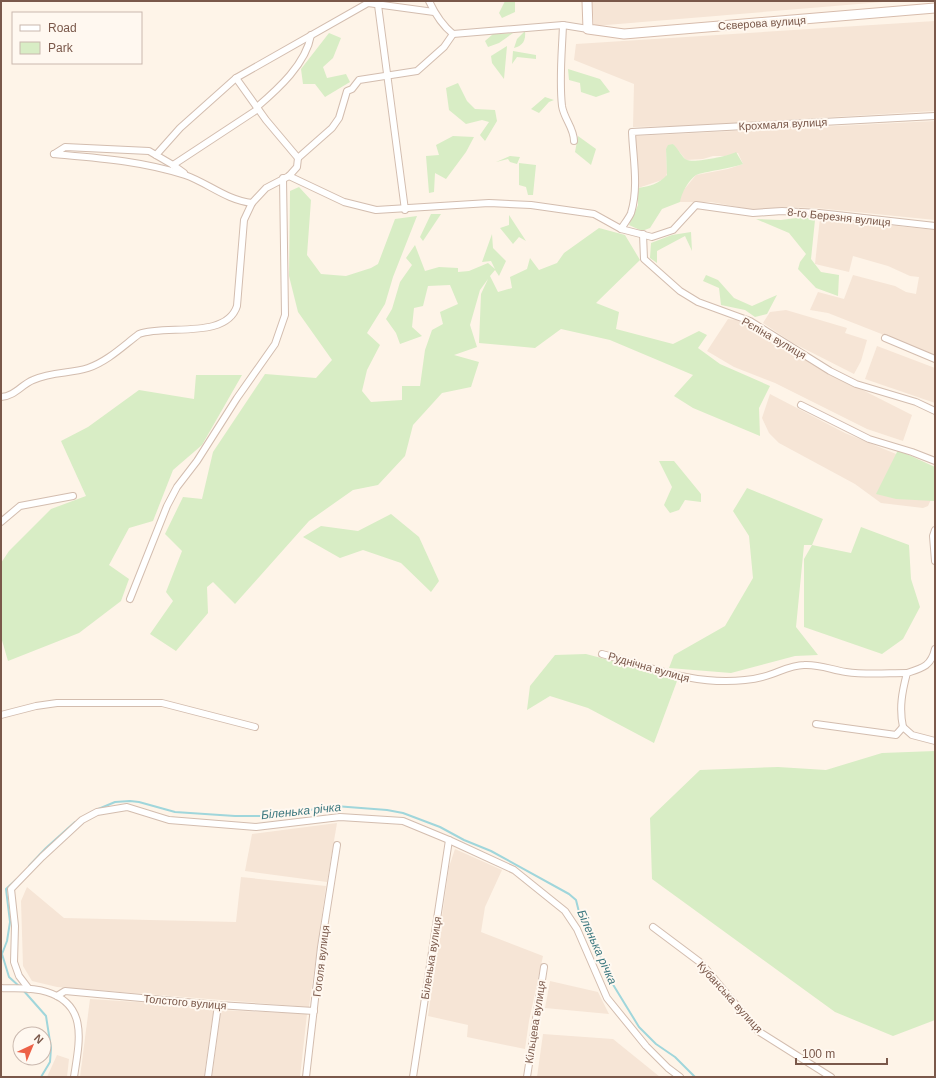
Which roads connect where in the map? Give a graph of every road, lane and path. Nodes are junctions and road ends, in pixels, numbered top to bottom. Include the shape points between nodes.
1 (429, 1) edge
2 (587, 1) edge
3 (378, 5) junction
4 (935, 8) edge
5 (434, 12) junction
6 (563, 25) junction
7 (588, 28) junction
8 (452, 34) junction
9 (311, 35) junction
10 (389, 76) junction
11 (236, 78) junction
12 (258, 108) junction
13 (935, 116) edge
14 (574, 141) dead end
15 (156, 155) junction
16 (298, 158) junction
17 (173, 164) junction
18 (187, 176) junction
19 (286, 177) junction
20 (252, 203) junction
21 (405, 210) junction
22 (935, 226) edge
23 (621, 228) junction
24 (643, 234) junction
25 (885, 338) dead end
26 (935, 359) edge
27 (1, 397) edge
28 (801, 405) dead end
29 (935, 411) edge
30 (935, 461) edge
31 (73, 496) dead end
32 (1, 522) edge
33 (935, 530) edge
34 (935, 561) edge
35 (130, 599) dead end
36 (935, 649) edge
37 (602, 654) dead end
38 (907, 673) junction
39 (1, 715) edge
40 (816, 724) dead end
41 (255, 727) dead end
42 (903, 727) junction
43 (935, 741) edge
44 (449, 840) junction
45 (337, 845) dead end
46 (653, 927) dead end
47 (544, 968) dead end
48 (1, 988) edge
49 (27, 989) junction
50 (57, 996) junction
51 (218, 1005) junction
52 (314, 1011) junction
53 (74, 1077) edge
54 (208, 1077) edge
55 (306, 1077) edge
56 (413, 1077) edge
57 (527, 1077) edge
58 (680, 1077) edge
59 (831, 1077) edge

1 - 5 street
2 - 7 main road
3 - 5 street
3 - 9 street via 368,3
3 - 10 street
4 - 7 main road, Сєверова вулиця via 624,34
5 - 8 street
6 - 7 street
6 - 8 street
6 - 14 street via 562,108 574,134
8 - 10 street via 444,47 417,71
9 - 11 street
9 - 12 street via 310,44 286,82
10 - 16 street via 358,80 352,89 346,91 339,118 332,128
10 - 21 street
11 - 12 street
11 - 15 street via 180,128
12 - 16 street
12 - 17 street
13 - 23 street, Крохмаля вулиця via 632,132 634,198 631,214
15 - 17 street
15 - 18 street via 149,151 122,148 65,147 54,154 156,166
16 - 19 street via 298,167
17 - 18 street
18 - 20 street via 240,202
19 - 20 street via 266,188
19 - 21 street via 344,202 376,210
19 - 35 street via 285,315 275,344 237,398 198,461 177,487
20 - 27 street via 244,220 237,306 227,321 187,330 146,331 101,362 87,368 56,372 41,377 12,395
21 - 23 street via 489,204 531,205 594,214
22 - 24 street, 8-го Березня вулиця via 819,213 753,213 696,205 673,230 652,237
23 - 24 street
24 - 29 street, Рєпіна вулиця via 644,259 680,291 698,302 750,321 830,371 856,384 916,402
25 - 26 street
28 - 30 street via 869,438
31 - 32 street via 20,506
33 - 34 street
36 - 38 street, Руднічна вулиця via 930,662
37 - 38 street, Руднічна вулиця via 687,678 713,682 745,680 804,665 819,665 846,672 870,674
38 - 42 street via 900,714
39 - 41 street via 57,703 162,704
40 - 42 street via 896,735
42 - 43 street via 912,735
44 - 49 street via 403,821 340,817 256,827 169,820 127,807 97,812 82,820 11,889 14,962 18,976
44 - 56 street, Біленька вулиця
44 - 58 street via 514,870 565,911 577,929 607,998 646,1046
45 - 52 street, Гоголя вулиця
46 - 59 street, Кубанська вулиця via 701,963 758,1031
47 - 57 street, Кільцева вулиця
48 - 49 street
49 - 50 street
50 - 51 street, Толстого вулиця via 65,991
50 - 53 street via 77,1016 80,1037
51 - 52 street, Толстого вулиця
51 - 54 street
52 - 55 street, Гоголя вулиця

